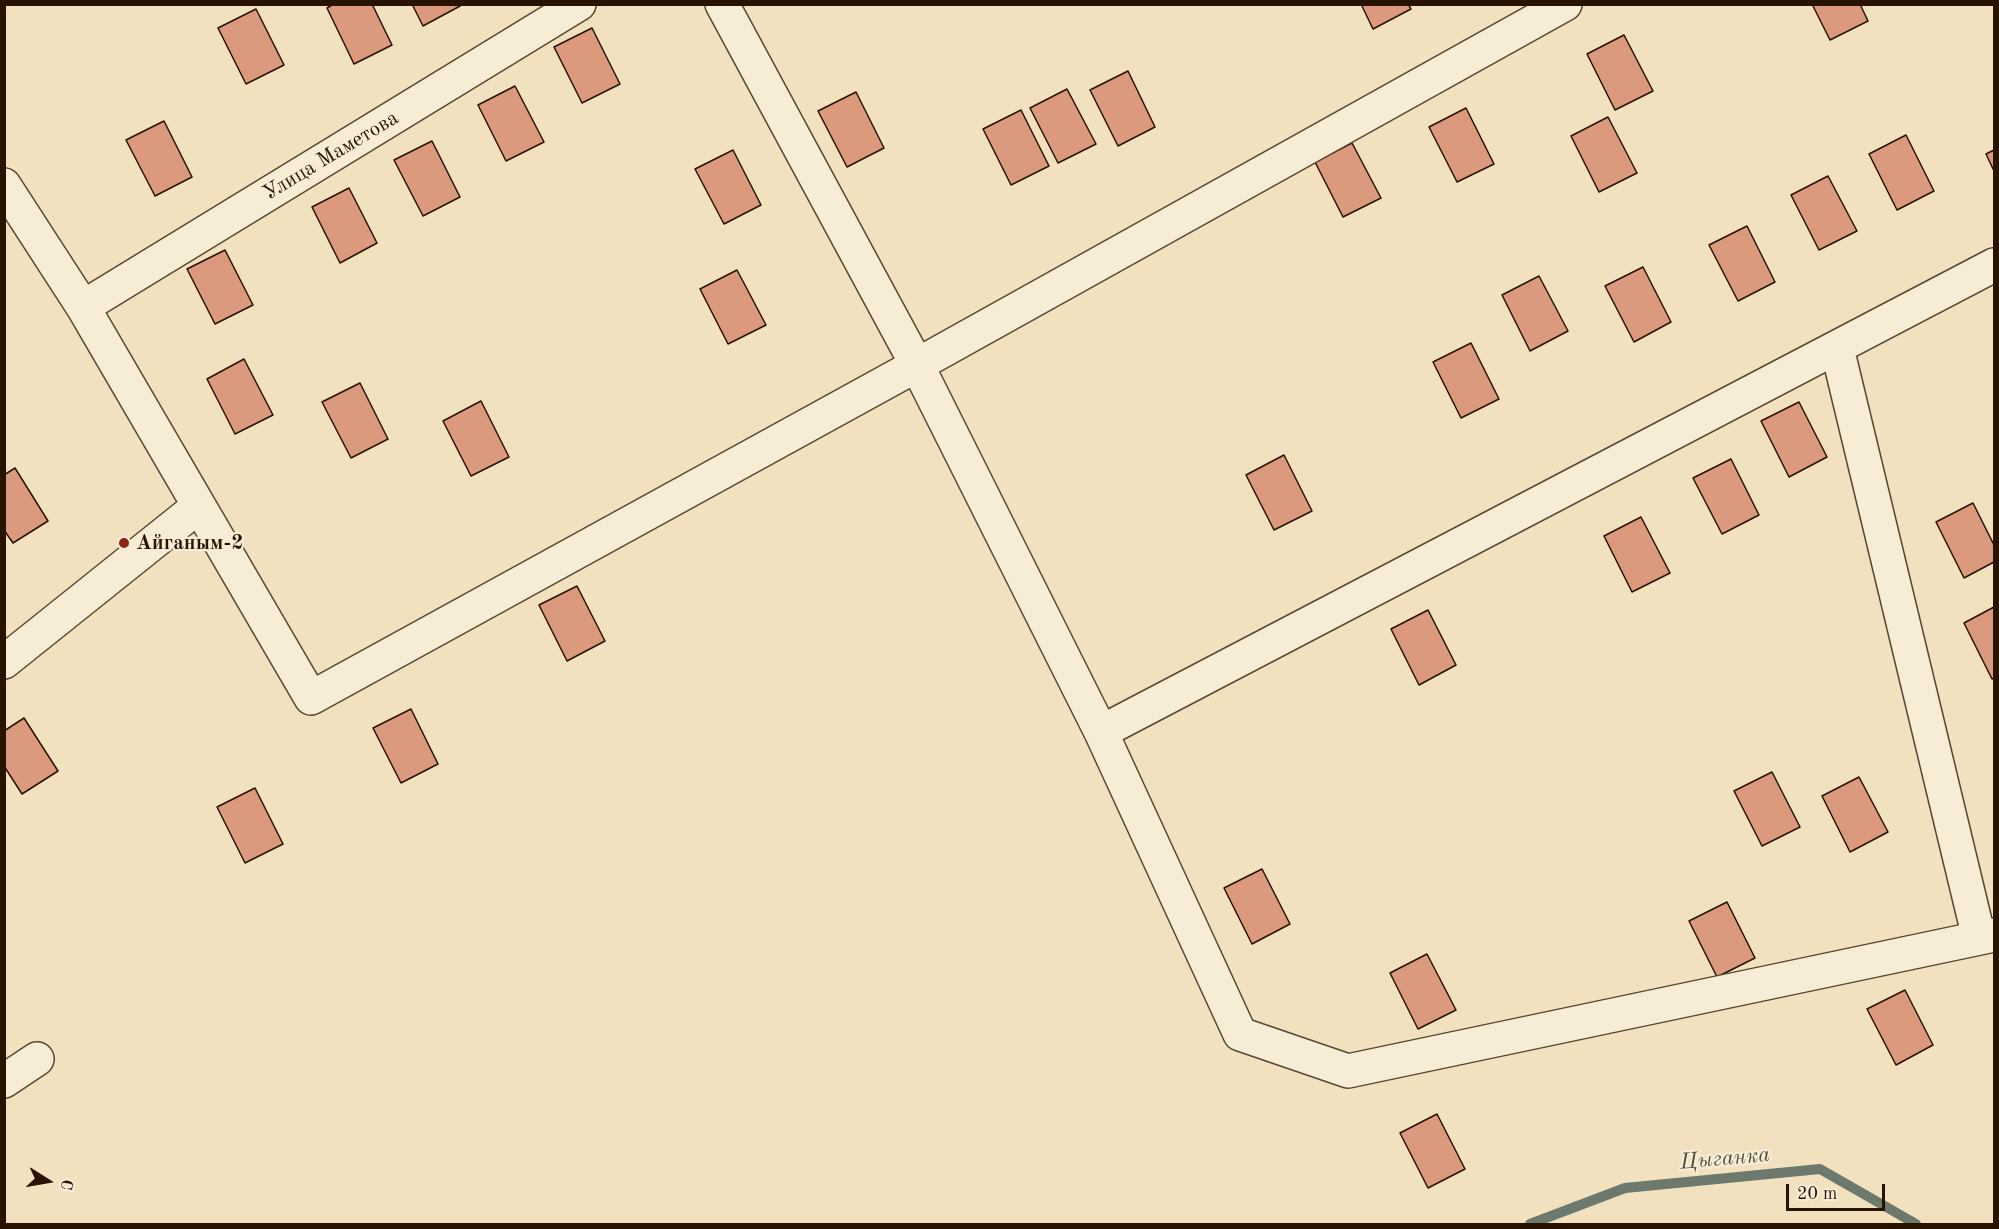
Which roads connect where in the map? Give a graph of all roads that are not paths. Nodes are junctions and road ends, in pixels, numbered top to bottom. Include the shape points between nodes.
1 (579, 4) edge
2 (722, 4) edge
3 (1565, 4) edge
4 (4, 185) edge
5 (1995, 265) edge
6 (83, 307) junction
7 (1837, 348) junction
8 (917, 365) junction
9 (199, 506) junction
10 (4, 662) edge
11 (1101, 732) junction
12 (1987, 937) edge
13 (37, 1059) dead end
14 (4, 1081) edge

1 - 6 street, Улица Маметова
2 - 8 street
3 - 8 street
4 - 6 street
5 - 7 street
6 - 9 street
7 - 11 street
7 - 12 street
8 - 9 street via 311,698
8 - 11 street
9 - 10 street
11 - 12 street via 1240,1034 1348,1071
13 - 14 street

